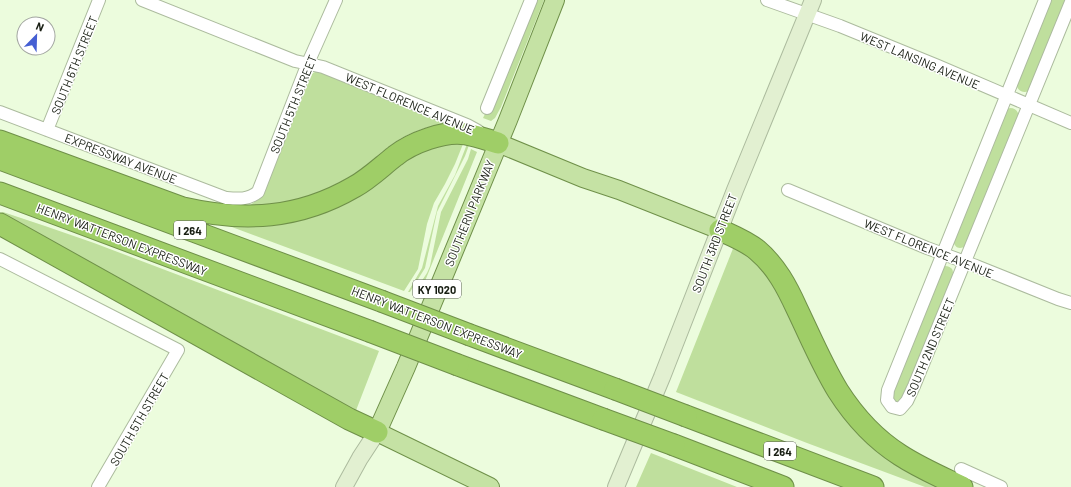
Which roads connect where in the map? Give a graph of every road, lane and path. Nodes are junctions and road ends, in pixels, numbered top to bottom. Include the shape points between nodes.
1 (100, 0) edge
2 (142, 0) edge
3 (336, 0) edge
4 (531, 0) edge
5 (555, 0) edge
6 (767, 0) edge
7 (812, 0) edge
8 (1044, 0) edge
9 (1071, 2) edge
10 (806, 15) junction
11 (308, 63) junction
12 (1006, 95) junction
13 (1029, 105) junction
14 (487, 108) dead end
15 (0, 112) edge
16 (1071, 123) edge
17 (47, 130) junction
18 (0, 142) edge
19 (498, 143) junction
20 (0, 159) edge
21 (788, 190) dead end
22 (0, 193) edge
23 (242, 199) joint
24 (0, 224) edge
25 (720, 230) junction
26 (943, 253) junction
27 (0, 259) edge
28 (964, 262) junction
29 (1071, 303) edge
30 (377, 432) junction
31 (962, 478) edge
32 (98, 487) edge
33 (344, 487) edge
34 (490, 487) edge
35 (616, 487) edge
36 (783, 487) edge
37 (873, 487) edge
38 (1002, 487) edge

1 - 17 street, SOUTH 6TH STREET
2 - 11 street, WEST FLORENCE AVENUE via 295,61
3 - 11 street, SOUTH 5TH STREET
4 - 14 street
5 - 19 main road, SOUTHERN PARKWAY / KY 1020
6 - 10 street, WEST LANSING AVENUE
7 - 10 main road, SOUTH 3RD STREET
8 - 12 street, SOUTH 2ND STREET
9 - 13 street, SOUTH 2ND STREET
10 - 12 street, WEST LANSING AVENUE via 840,26
10 - 25 main road, SOUTH 3RD STREET
11 - 19 street, WEST FLORENCE AVENUE via 467,125
11 - 23 street, SOUTH 5TH STREET via 258,192
12 - 13 street, WEST LANSING AVENUE
12 - 26 street, SOUTH 2ND STREET
13 - 16 street, WEST LANSING AVENUE
13 - 28 street, SOUTH 2ND STREET
15 - 17 street, EXPRESSWAY AVENUE
17 - 23 street, EXPRESSWAY AVENUE via 226,198
18 - 19 highway via 183,208 202,213 237,216 296,212 328,200 355,187 402,151 438,135 465,133
19 - 25 main road, WEST FLORENCE AVENUE
19 - 30 main road, SOUTHERN PARKWAY / KY 1020
20 - 37 highway, HENRY WATTERSON EXPRESSWAY / I 264, bridge
21 - 26 street, WEST FLORENCE AVENUE
22 - 36 highway, HENRY WATTERSON EXPRESSWAY, bridge
24 - 30 highway via 349,419
25 - 31 highway via 751,245 775,268 788,289 837,390 870,431 915,464
25 - 35 main road, SOUTH 3RD STREET
26 - 28 street, WEST FLORENCE AVENUE
26 - 28 street, SOUTH 2ND STREET via 888,390 887,400 892,407 900,408 907,401
27 - 32 street, SOUTH 5TH STREET via 178,350
28 - 29 street, WEST FLORENCE AVENUE
30 - 33 main road, SOUTHERN PARKWAY / KY 1020
30 - 34 main road
31 - 38 street

